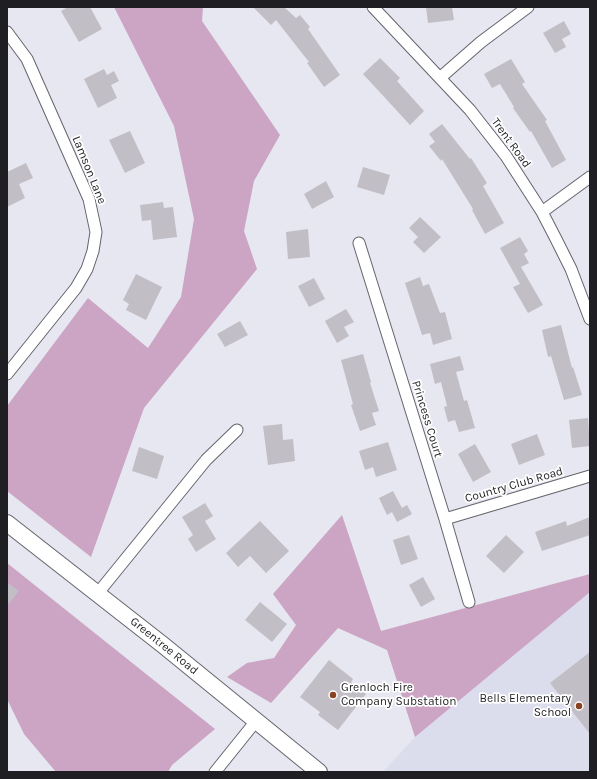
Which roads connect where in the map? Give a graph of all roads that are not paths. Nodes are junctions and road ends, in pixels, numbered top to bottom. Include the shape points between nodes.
1 (373, 7) edge
2 (528, 7) edge
3 (7, 32) edge
4 (441, 78) junction
5 (590, 177) edge
6 (542, 212) junction
7 (359, 243) dead end
8 (590, 319) edge
9 (7, 374) edge
10 (237, 430) dead end
11 (590, 476) edge
12 (445, 519) junction
13 (7, 524) edge
14 (98, 593) junction
15 (469, 602) dead end
16 (256, 721) junction
17 (215, 772) edge
18 (319, 772) edge

1 - 4 street, Trent Road
2 - 4 street via 475,46
3 - 9 street, Lamson Lane via 27,59 89,199 96,232 94,250 76,288
4 - 6 street, Trent Road via 491,135
5 - 6 street
6 - 8 street, Trent Road via 571,269
7 - 12 street, Princess Court
10 - 14 street via 206,460
11 - 12 street, Country Club Road
12 - 15 street, Princess Court
13 - 14 street, Greentree Road
14 - 16 street, Greentree Road
16 - 17 street
16 - 18 street, Greentree Road

